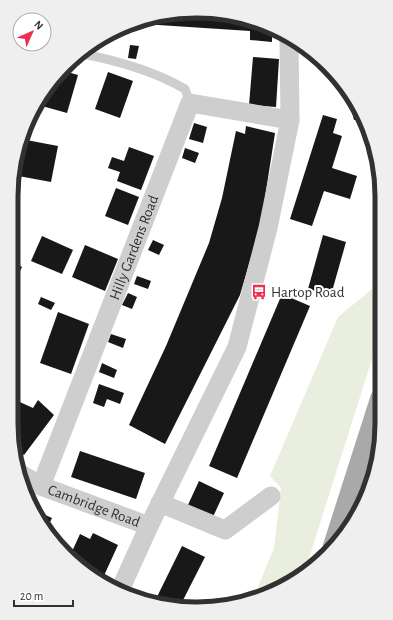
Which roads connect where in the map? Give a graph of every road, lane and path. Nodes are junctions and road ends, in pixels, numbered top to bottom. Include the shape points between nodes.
1 (289, 44) edge
2 (88, 55) edge
3 (190, 103) junction
4 (290, 120) junction
5 (375, 418) edge
6 (26, 477) edge
7 (41, 486) junction
8 (271, 496) dead end
9 (160, 503) junction
10 (149, 526) junction
11 (339, 531) edge
12 (122, 586) edge

1 - 4 street
2 - 3 lane via 116,60 174,82 185,89
3 - 4 street
3 - 7 street, Hilly Gardens Road
4 - 9 street via 268,228 236,347
5 - 11 main road
6 - 7 street, Cambridge Road
7 - 10 street, Cambridge Road
8 - 9 street via 225,530
9 - 10 street
10 - 12 street

